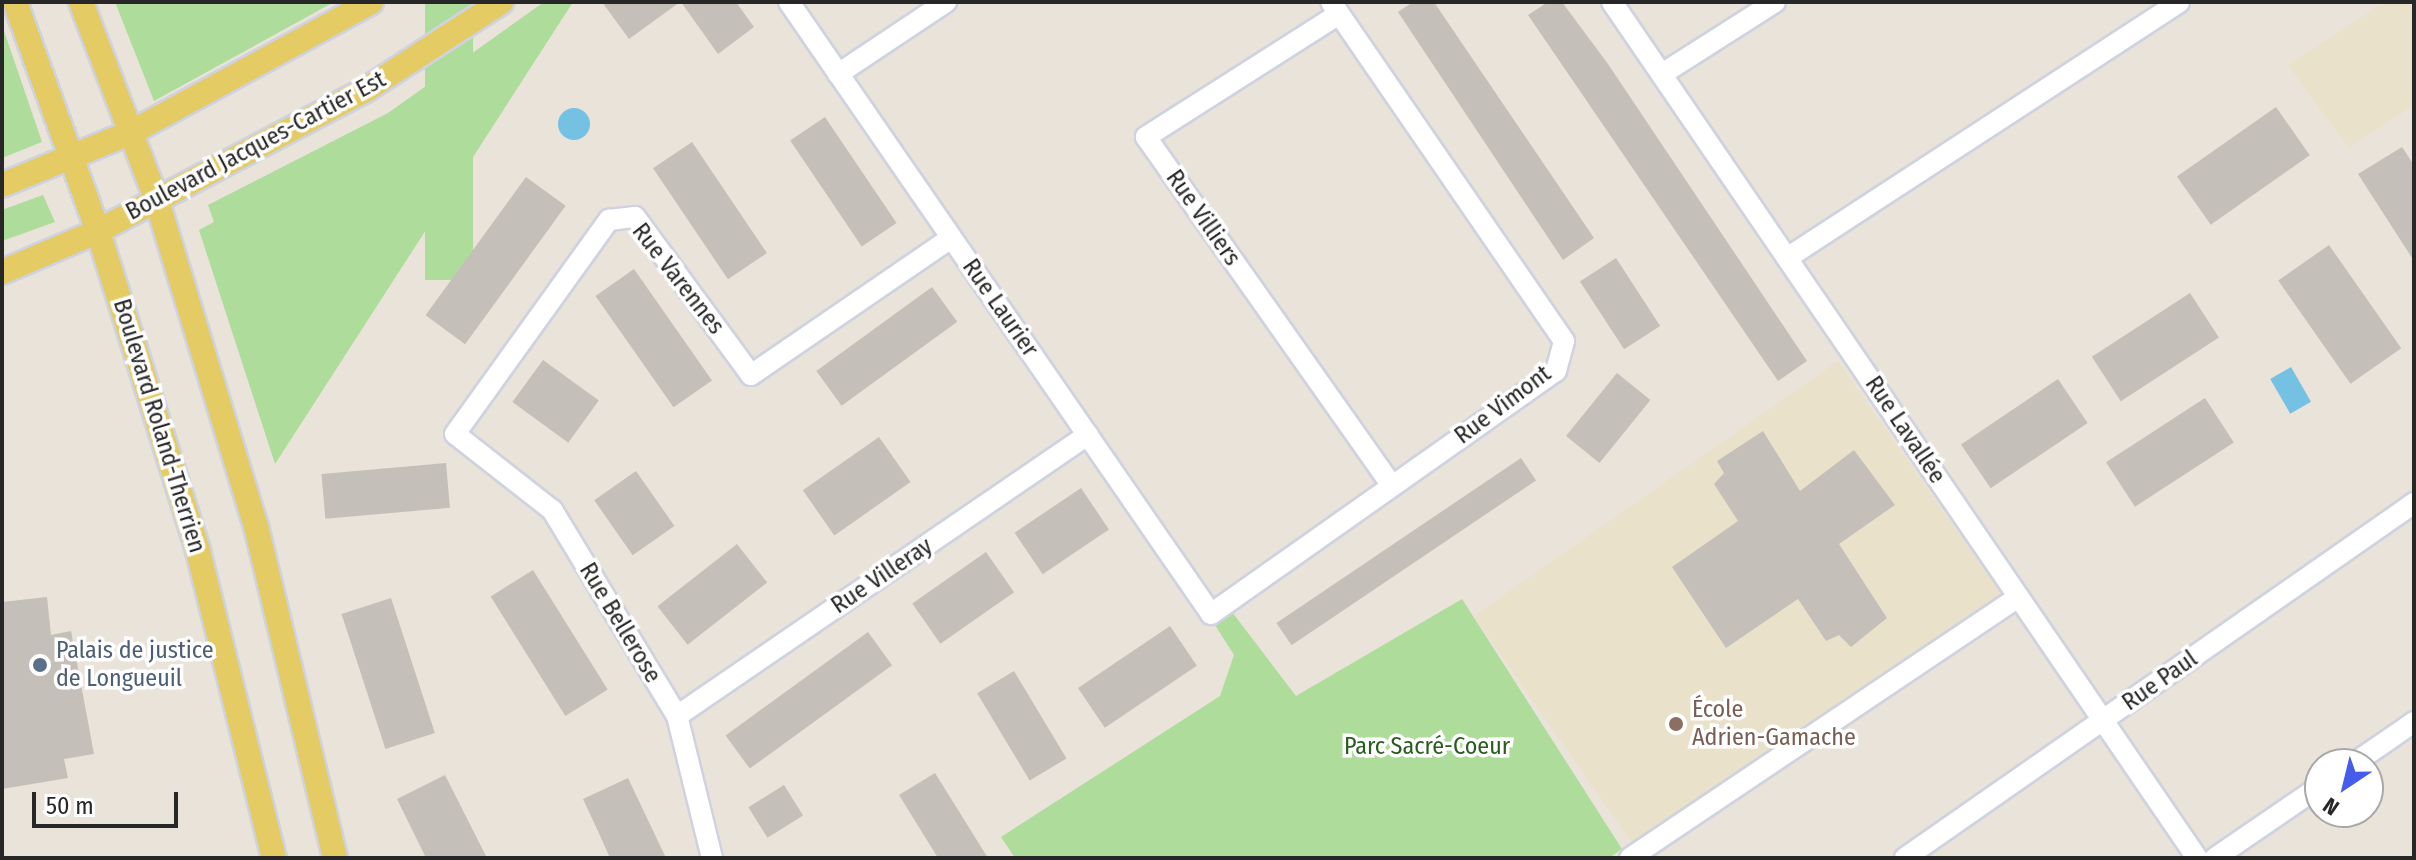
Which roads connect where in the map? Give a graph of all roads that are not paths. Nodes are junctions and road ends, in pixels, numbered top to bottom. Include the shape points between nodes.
1 (15, 2) edge
2 (81, 2) edge
3 (371, 2) edge
4 (501, 2) edge
5 (789, 2) edge
6 (946, 2) edge
7 (1612, 2) edge
8 (1775, 2) edge
9 (2179, 2) edge
10 (1335, 8) edge
11 (838, 74) junction
12 (1662, 74) junction
13 (132, 132) junction
14 (72, 159) junction
15 (2, 185) edge
16 (157, 201) junction
17 (98, 231) junction
18 (951, 238) junction
19 (1787, 258) junction
20 (2, 272) edge
21 (455, 434) joint
22 (1088, 435) junction
23 (1392, 486) junction
24 (2414, 503) edge
25 (2019, 597) junction
26 (1211, 614) joint
27 (677, 716) junction
28 (2103, 721) junction
29 (2414, 722) edge
30 (2376, 748) edge
31 (2304, 797) edge
32 (274, 858) edge
33 (335, 858) edge
34 (712, 858) edge
35 (1630, 858) edge
36 (1905, 858) edge
37 (2197, 858) edge
38 (2215, 858) edge

1 - 14 main road, Boulevard Roland-Therrien
2 - 13 main road
3 - 13 main road
4 - 16 main road, Boulevard Jacques-Cartier Est via 367,89
5 - 11 street, Rue Laurier
6 - 11 street
7 - 12 street, Rue Lavallée
8 - 12 street
9 - 19 street
10 - 23 street, Rue Vimont via 1564,341 1556,371
10 - 23 street, Rue Villiers via 1146,137
11 - 18 street, Rue Laurier
12 - 19 street, Rue Lavallée
13 - 14 main road
13 - 16 main road
14 - 15 main road
14 - 17 main road, Boulevard Roland-Therrien
16 - 17 main road, Boulevard Jacques-Cartier Est
16 - 33 main road via 256,526
17 - 20 main road, Boulevard Jacques-Cartier Est
17 - 32 main road, Boulevard Roland-Therrien via 198,551
18 - 21 street, Rue Varennes via 751,375 635,217 609,220
18 - 22 street, Rue Laurier
19 - 25 street, Rue Lavallée
21 - 27 street, Rue Bellerose via 552,510
22 - 26 street, Rue Laurier
22 - 27 street, Rue Villeray
23 - 26 street, Rue Vimont
24 - 28 street, Rue Paul
25 - 28 street, Rue Lavallée
25 - 35 street
27 - 34 street, Rue Bellerose
28 - 36 street, Rue Paul
28 - 37 street, Rue Lavallée
29 - 30 street
31 - 38 street

